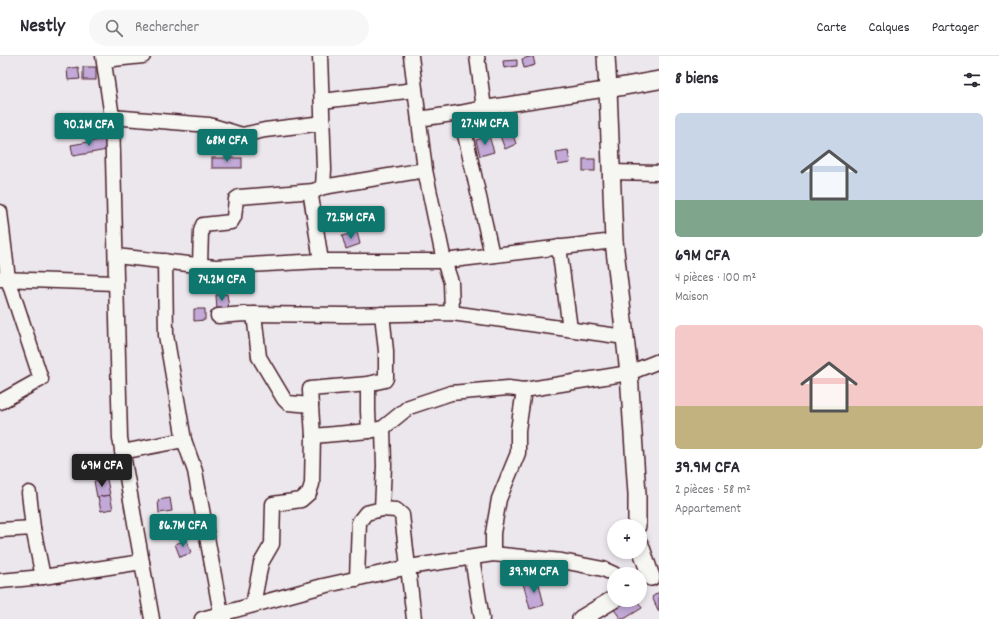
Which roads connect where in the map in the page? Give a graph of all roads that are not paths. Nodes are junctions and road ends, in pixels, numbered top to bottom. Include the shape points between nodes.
1 (143, 56) edge
2 (320, 56) edge
3 (411, 56) edge
4 (477, 56) edge
5 (606, 56) edge
6 (103, 58) edge
7 (659, 80) edge
8 (608, 88) junction
9 (416, 90) junction
10 (322, 101) junction
11 (484, 108) junction
12 (459, 113) junction
13 (112, 117) junction
14 (419, 119) junction
15 (323, 123) junction
16 (425, 170) junction
17 (611, 172) junction
18 (659, 173) edge
19 (318, 189) junction
20 (0, 212) edge
21 (614, 241) junction
22 (559, 247) junction
23 (492, 255) junction
24 (116, 256) junction
25 (165, 261) junction
26 (321, 261) junction
27 (444, 261) junction
28 (200, 265) junction
29 (4, 279) edge
30 (115, 283) junction
31 (452, 312) junction
32 (254, 314) junction
33 (382, 314) junction
34 (218, 316) dead end
35 (570, 330) junction
36 (625, 337) junction
37 (659, 361) edge
38 (628, 373) junction
39 (368, 384) junction
40 (524, 390) junction
41 (0, 402) edge
42 (311, 405) junction
43 (376, 430) junction
44 (313, 436) junction
45 (184, 440) junction
46 (122, 452) junction
47 (29, 493) dead end
48 (382, 509) junction
49 (637, 519) edge
50 (33, 528) junction
51 (0, 530) edge
52 (493, 554) junction
53 (472, 558) junction
54 (644, 559) edge
55 (142, 562) junction
56 (409, 568) junction
57 (607, 571) edge
58 (43, 577) junction
59 (650, 578) edge
60 (357, 579) junction
61 (0, 581) edge
62 (607, 603) edge
63 (253, 605) junction
64 (222, 616) edge
65 (152, 619) edge
66 (202, 619) edge
67 (414, 619) edge
68 (482, 619) edge
69 (581, 619) edge

1 - 6 street
2 - 10 street
3 - 9 street
4 - 11 street
5 - 8 street
6 - 13 street
7 - 8 street
8 - 11 street
8 - 17 street
9 - 10 street
9 - 14 street
10 - 15 street
11 - 12 street
12 - 14 street
12 - 23 street
13 - 15 street via 209,125 242,135
13 - 24 street
14 - 16 street
15 - 19 street via 324,168
16 - 19 street
16 - 27 street
17 - 18 street
17 - 21 street
19 - 26 street via 311,196
19 - 28 street via 239,197 236,199 231,222 203,225
20 - 29 street
21 - 22 street
21 - 36 street
22 - 23 street
22 - 35 street
23 - 27 street
24 - 25 street
24 - 30 street
25 - 28 street
25 - 45 street via 166,335
26 - 27 street
26 - 28 street via 215,267
27 - 31 street via 451,282
29 - 30 street
29 - 41 street via 42,379
30 - 46 street
31 - 33 street
31 - 35 street
32 - 33 street
32 - 34 street
32 - 42 street via 258,357 284,399 288,403
33 - 39 street via 386,378
35 - 36 street
36 - 38 street
37 - 38 street
38 - 40 street
38 - 49 street
39 - 42 street via 310,389
39 - 43 street via 368,412
40 - 43 street via 508,388 451,392 409,407
40 - 52 street via 518,430 518,453 498,499
42 - 44 street
43 - 44 street
43 - 48 street via 384,466
44 - 63 street via 312,484 309,494 300,500 273,504 272,544 261,563
45 - 46 street
45 - 64 street via 195,471
46 - 55 street
47 - 50 street
48 - 56 street via 396,510 402,515
48 - 60 street via 366,513 359,522
50 - 51 street
50 - 58 street
52 - 53 street
52 - 57 street via 562,561
53 - 56 street
53 - 68 street
54 - 59 street
55 - 58 street
55 - 65 street
56 - 60 street
56 - 67 street
58 - 61 street
60 - 63 street
62 - 69 street
63 - 64 street
64 - 66 street

